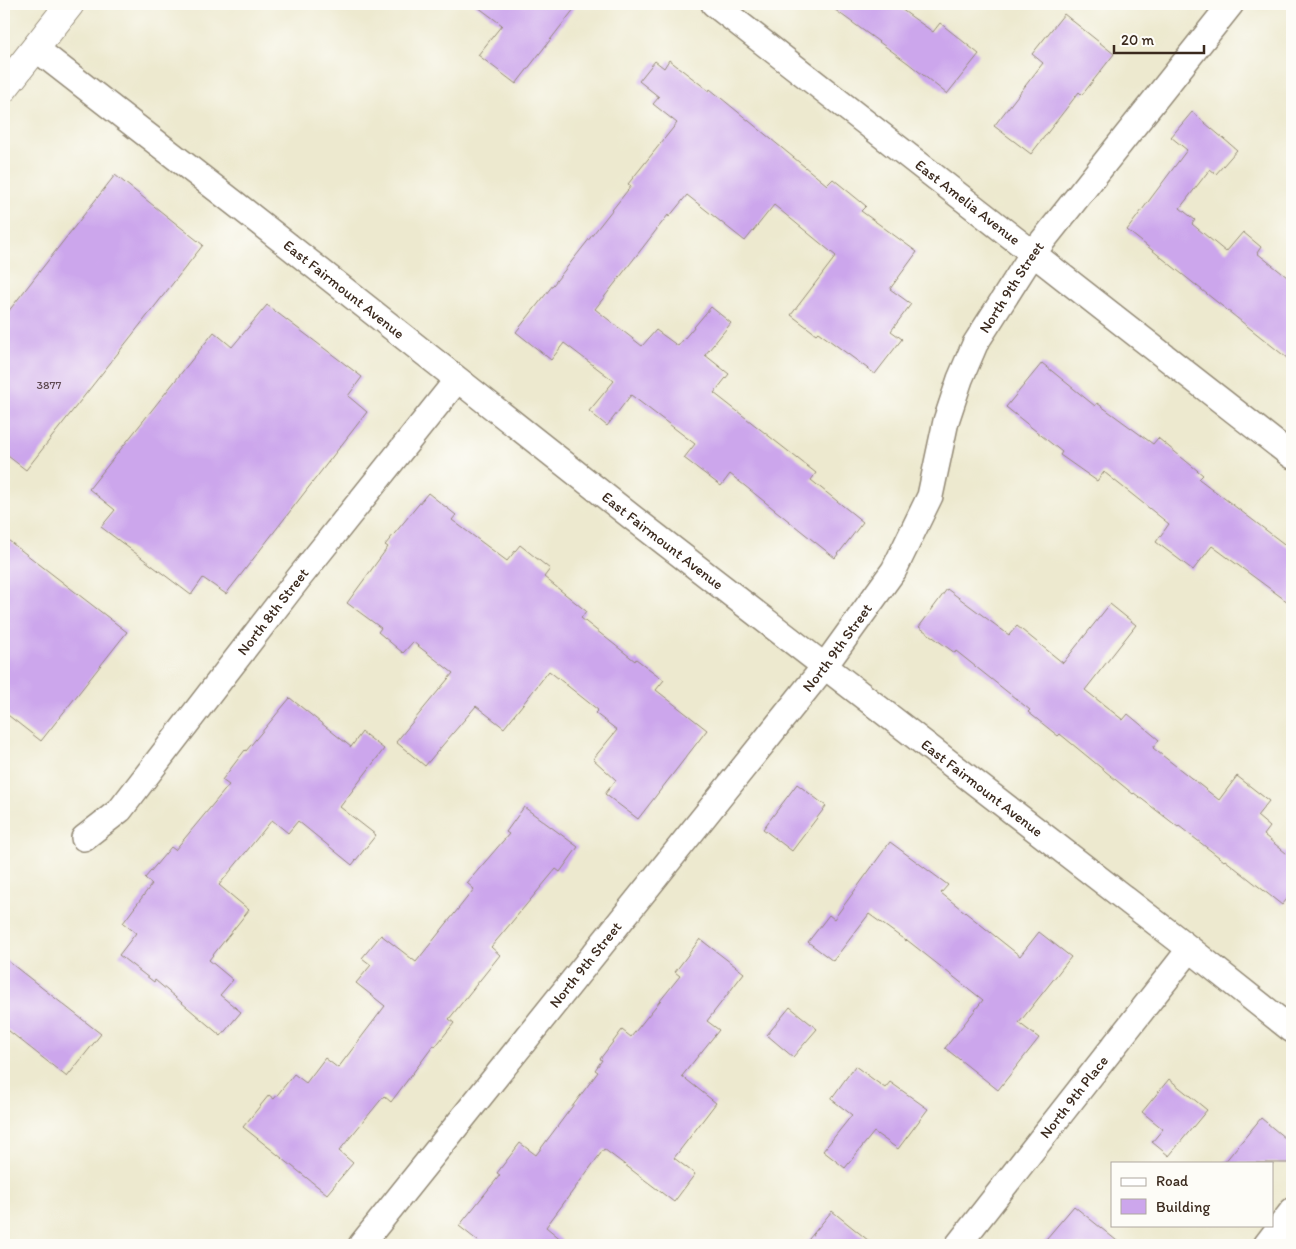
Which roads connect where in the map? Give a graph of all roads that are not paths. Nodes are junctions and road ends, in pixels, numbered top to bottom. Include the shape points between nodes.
1 (70, 4) edge
2 (714, 4) edge
3 (1231, 4) edge
4 (36, 48) junction
5 (4, 88) edge
6 (1032, 253) junction
7 (457, 380) junction
8 (1292, 456) edge
9 (824, 667) junction
10 (84, 838) dead end
11 (1190, 949) junction
12 (1292, 1030) edge
13 (1292, 1211) edge
14 (360, 1245) edge
15 (958, 1245) edge
16 (1266, 1245) edge

1 - 4 main road
2 - 6 street, East Amelia Avenue
3 - 6 street, North 9th Street
4 - 5 main road
4 - 7 street, East Fairmount Avenue
6 - 8 street, East Amelia Avenue
6 - 9 street, North 9th Street via 975,344 946,421 930,496 894,570
7 - 9 street, East Fairmount Avenue
7 - 10 street, North 8th Street via 120,810
9 - 11 street, East Fairmount Avenue
9 - 14 street, North 9th Street
11 - 12 street, East Fairmount Avenue
11 - 15 street, North 9th Place
13 - 16 street

